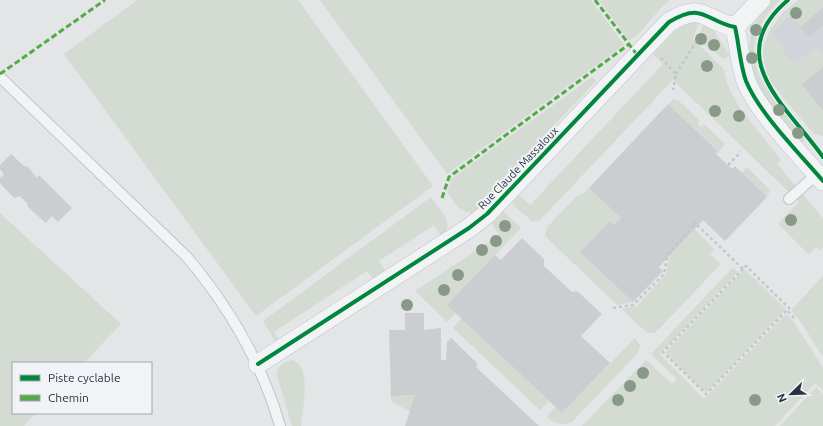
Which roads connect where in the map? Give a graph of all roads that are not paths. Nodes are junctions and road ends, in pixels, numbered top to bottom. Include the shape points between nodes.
1 (761, 0) edge
2 (735, 27) junction
3 (0, 77) edge
4 (820, 178) edge
5 (790, 199) dead end
6 (258, 364) junction
7 (280, 426) edge

1 - 2 street
2 - 4 street via 743,71 751,92 768,117
2 - 6 street, Rue Claude Massaloux via 702,13 687,13 669,22 488,214
3 - 6 lane via 187,257 222,303
4 - 5 lane
6 - 7 lane

